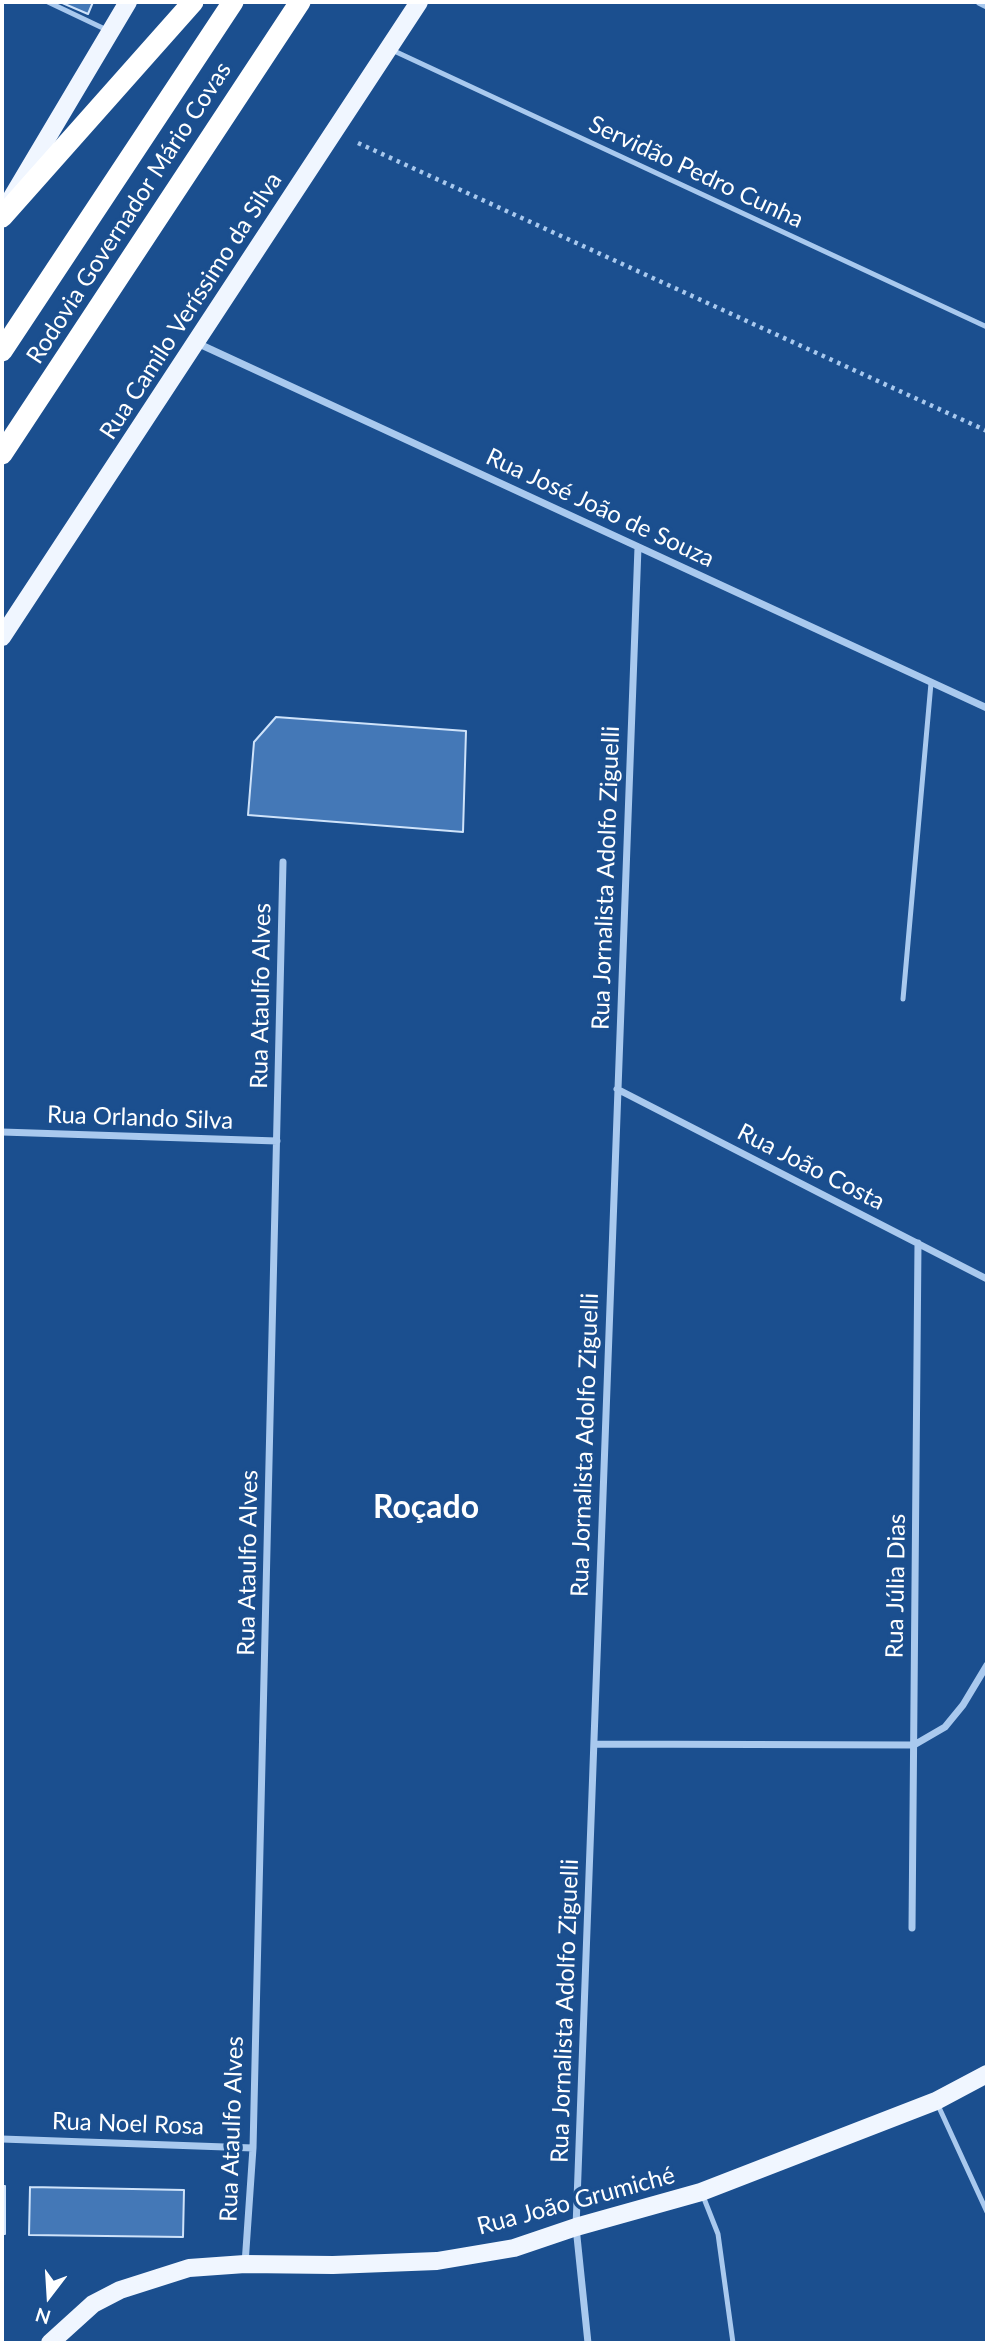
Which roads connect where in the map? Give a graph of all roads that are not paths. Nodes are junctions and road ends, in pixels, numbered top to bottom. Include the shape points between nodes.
1 (48, 2) edge
2 (128, 2) edge
3 (193, 2) edge
4 (233, 2) edge
5 (300, 2) edge
6 (419, 2) edge
7 (978, 2) edge
8 (987, 6) edge
9 (109, 31) junction
10 (389, 48) junction
11 (2, 216) edge
12 (987, 327) edge
13 (196, 343) junction
14 (2, 351) edge
15 (2, 453) edge
16 (638, 547) junction
17 (2, 637) edge
18 (932, 683) junction
19 (987, 708) edge
20 (283, 862) dead end
21 (903, 999) dead end
22 (617, 1089) junction
23 (2, 1132) edge
24 (277, 1142) junction
25 (918, 1243) junction
26 (987, 1279) edge
27 (987, 1665) edge
28 (594, 1744) junction
29 (914, 1745) junction
30 (912, 1928) dead end
31 (987, 2074) edge
32 (936, 2101) junction
33 (2, 2139) edge
34 (253, 2148) junction
35 (701, 2192) junction
36 (987, 2212) edge
37 (576, 2227) junction
38 (245, 2264) junction
39 (50, 2343) edge
40 (588, 2343) edge
41 (733, 2343) edge

1 - 9 lane
2 - 9 main road
3 - 11 highway
4 - 14 highway, Rodovia Governador Mário Covas
5 - 15 highway, Rodovia Governador Mário Covas
6 - 10 main road, Rua Camilo Veríssimo da Silva
7 - 8 street
9 - 11 main road
10 - 12 lane, Servidão Pedro Cunha
10 - 13 main road, Rua Camilo Veríssimo da Silva
13 - 16 street, Rua José João de Souza
13 - 17 main road, Rua Camilo Veríssimo da Silva
16 - 18 street, Rua José João de Souza
16 - 22 street, Rua Jornalista Adolfo Ziguelli
18 - 19 street, Rua José João de Souza
18 - 21 lane
20 - 24 street, Rua Ataulfo Alves
22 - 25 street, Rua João Costa
22 - 28 street, Rua Jornalista Adolfo Ziguelli
23 - 24 street, Rua Orlando Silva
24 - 34 street, Rua Ataulfo Alves
25 - 26 street, Rua João Costa
25 - 29 street, Rua Júlia Dias
27 - 29 street via 945,1727
28 - 29 street
28 - 37 street, Rua Jornalista Adolfo Ziguelli
29 - 30 street, Rua Júlia Dias
31 - 32 main road, Rua João Grumiché
32 - 35 main road, Rua João Grumiché
32 - 36 lane
33 - 34 street, Rua Noel Rosa
34 - 38 street, Rua Ataulfo Alves
35 - 37 main road, Rua João Grumiché
35 - 41 lane via 718,2234
37 - 38 main road, Rua João Grumiché via 514,2248 437,2261
37 - 40 street, Rua Jornalista Adolfo Ziguelli
38 - 39 main road, Rua João Grumiché via 189,2268 120,2290 93,2304

